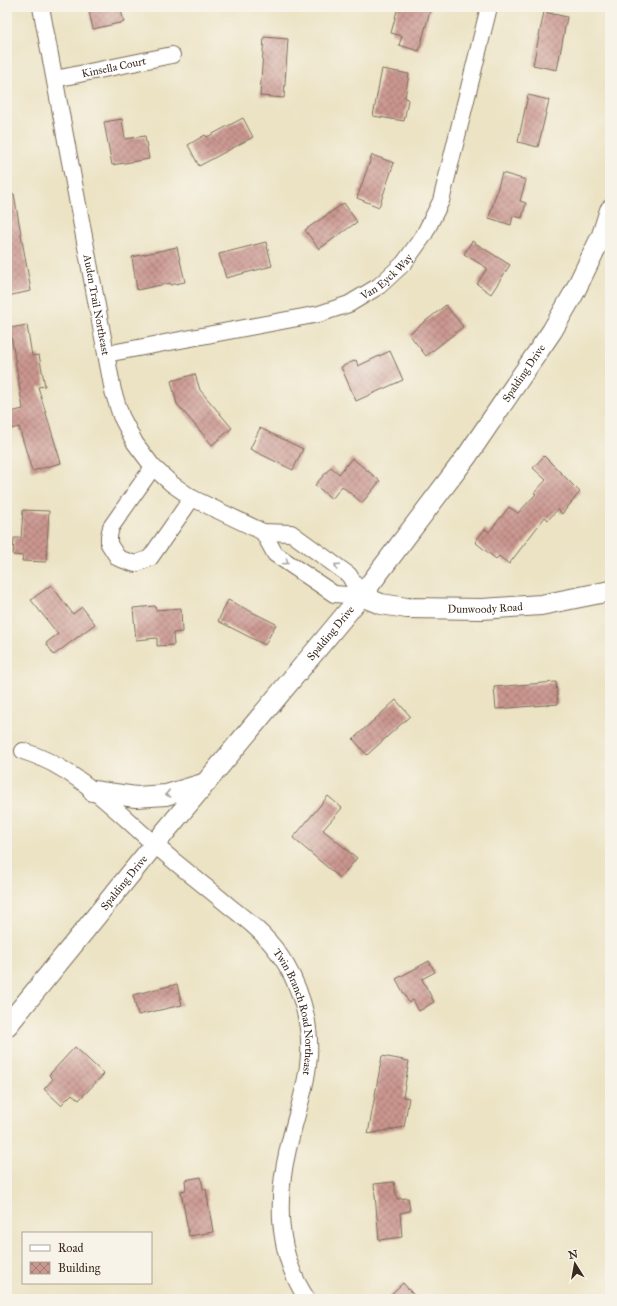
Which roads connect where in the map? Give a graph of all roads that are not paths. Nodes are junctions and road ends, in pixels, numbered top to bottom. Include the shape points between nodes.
1 (41, 7) edge
2 (489, 7) edge
3 (172, 55) dead end
4 (55, 79) junction
5 (610, 210) edge
6 (106, 354) junction
7 (153, 467) junction
8 (192, 498) junction
9 (263, 532) junction
10 (610, 591) edge
11 (361, 596) junction
12 (23, 751) dead end
13 (206, 783) junction
14 (93, 791) junction
15 (154, 845) junction
16 (7, 1026) edge
17 (307, 1299) edge

1 - 4 street, Auden Trail Northeast
2 - 6 street, Van Eyck Way via 440,201 424,235 404,263 379,286 349,304 320,314
3 - 4 street, Kinsella Court
4 - 6 street, Auden Trail Northeast
5 - 11 street, Spalding Drive via 599,241 552,331 467,456
6 - 7 street, Auden Trail Northeast via 121,416 135,443
7 - 8 street, Auden Trail Northeast
7 - 8 street via 111,527 109,544 118,558 135,564 150,558
8 - 9 street, Auden Trail Northeast
11 -> 9 street, Auden Trail Northeast via 349,575 290,534
9 -> 11 street via 275,554 334,594
10 - 11 street, Dunwoody Road via 541,605 482,609 407,608 381,604
11 - 13 street, Spalding Drive
12 - 14 street, Twin Branch Road Northeast via 56,764
13 -> 14 street via 166,795 136,797
13 - 15 street, Spalding Drive
14 - 15 street, Twin Branch Road Northeast
15 - 16 street, Spalding Drive
15 - 17 street, Twin Branch Road Northeast via 257,929 279,953 296,982 306,1016 309,1054 306,1082 280,1186 280,1221 287,1258

